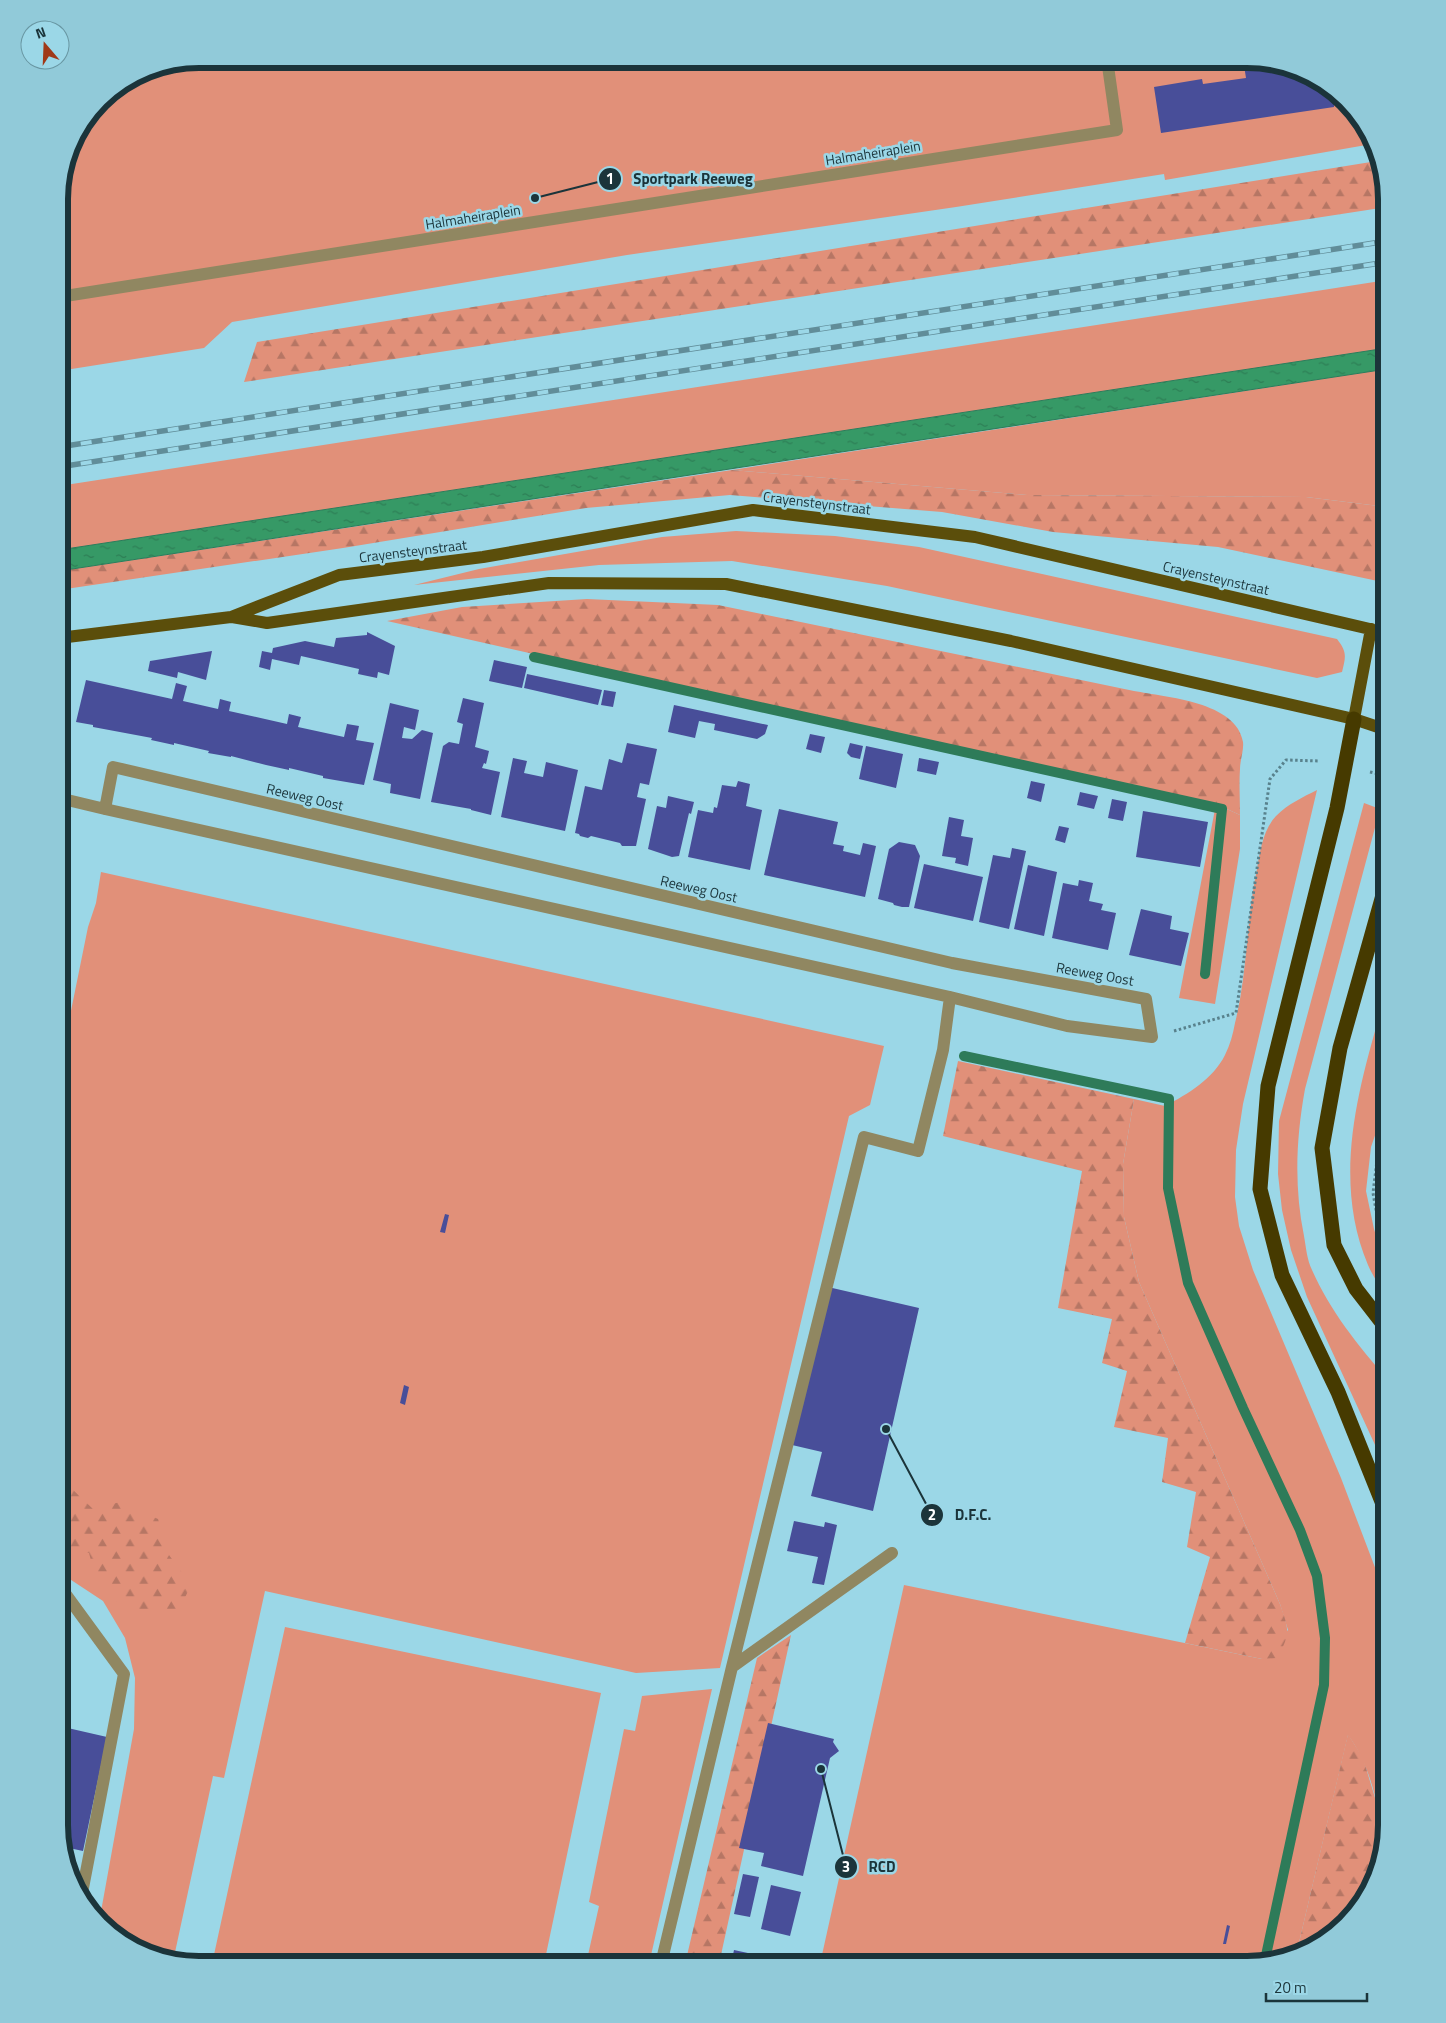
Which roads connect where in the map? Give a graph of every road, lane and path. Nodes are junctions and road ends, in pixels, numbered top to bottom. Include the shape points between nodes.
1 (1108, 68) edge
2 (68, 296) edge
3 (231, 617) junction
4 (1371, 629) junction
5 (1378, 631) edge
6 (68, 637) edge
7 (1354, 719) junction
8 (1378, 727) edge
9 (1344, 766) junction
10 (1378, 774) edge
11 (68, 800) edge
12 (105, 808) junction
13 (1378, 914) edge
14 (950, 997) junction
15 (1152, 1037) junction
16 (1378, 1152) edge
17 (1378, 1220) edge
18 (1378, 1317) edge
19 (1378, 1492) edge
20 (892, 1552) dead end
21 (68, 1597) edge
22 (732, 1667) junction
23 (83, 1887) edge
24 (664, 1955) edge

1 - 2 street, Halmaheiraplein via 1117,130
3 - 4 main road, Crayensteynstraat via 338,575 483,557 753,510 975,537
3 - 6 main road, Crayensteynstraat
3 - 7 main road, Crayensteynstraat via 267,623 549,583 726,584 1011,641
4 - 5 main road, Crayensteynstraat
4 - 7 main road
7 - 8 main road, Crayensteynstraat
7 - 9 highway
9 - 10 path
9 - 15 path via 1314,760 1286,760 1270,779 1236,1013
9 - 19 highway via 1337,808 1268,1086 1260,1189 1282,1275 1338,1392
11 - 12 street
12 - 14 street
12 - 15 street, Reeweg Oost via 113,767 952,963 1146,999
13 - 18 highway via 1340,1048 1322,1148 1334,1245 1356,1289
14 - 15 street via 1067,1026
14 - 22 street via 943,1050 918,1151 864,1137
16 - 17 path via 1373,1192
20 - 22 street
21 - 23 street via 124,1674
22 - 24 street

